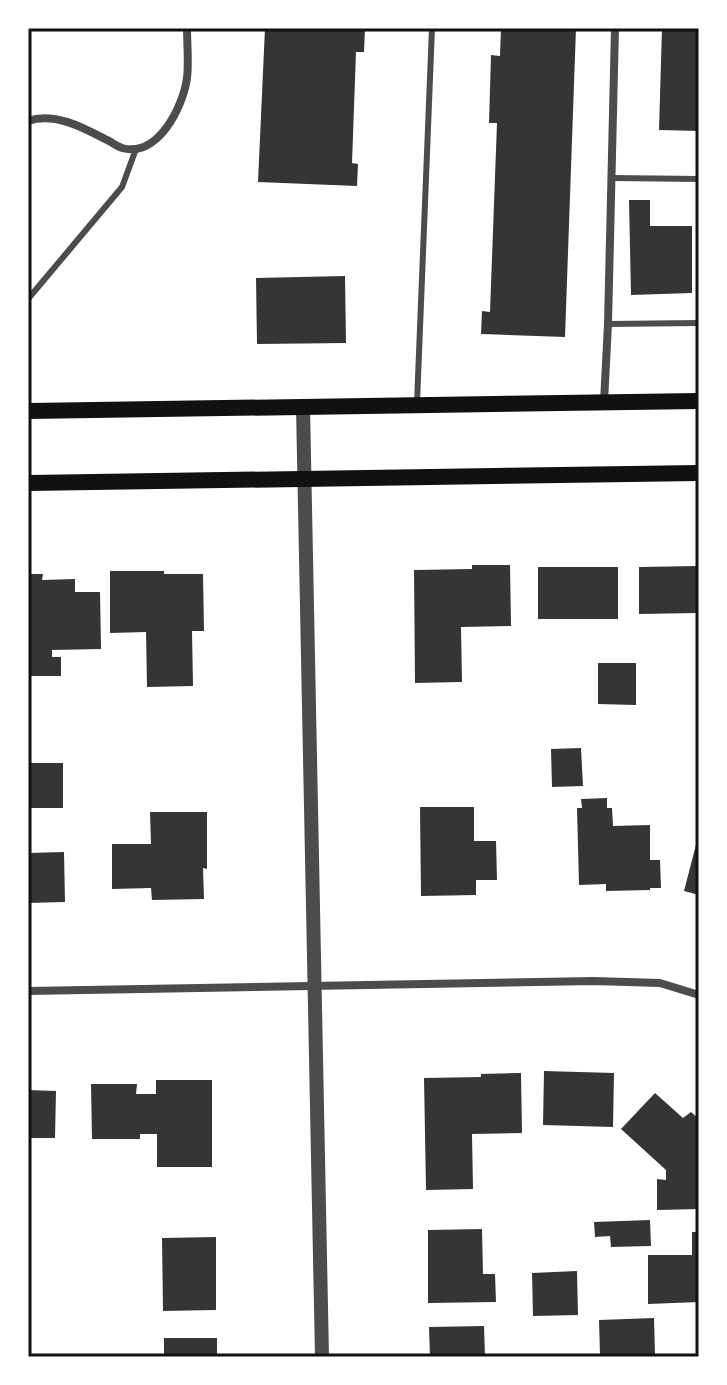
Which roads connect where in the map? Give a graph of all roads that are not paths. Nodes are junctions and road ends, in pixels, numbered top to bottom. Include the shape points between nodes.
1 (187, 28) edge
2 (432, 28) edge
3 (615, 28) edge
4 (28, 121) edge
5 (136, 149) junction
6 (611, 178) junction
7 (699, 179) edge
8 (28, 299) edge
9 (699, 323) edge
10 (608, 324) junction
11 (699, 401) edge
12 (604, 403) junction
13 (417, 406) junction
14 (303, 407) junction
15 (28, 411) edge
16 (699, 473) edge
17 (305, 479) junction
18 (28, 483) edge
19 (314, 985) junction
20 (28, 991) edge
21 (699, 995) edge
22 (322, 1357) edge

1 - 5 street via 187,78 180,103 171,124
2 - 13 lane
3 - 6 street
4 - 5 street via 61,120 121,148
5 - 8 lane via 122,187
6 - 7 lane
6 - 10 street
9 - 10 lane
10 - 12 street
11 - 12 main road
12 - 13 main road
13 - 14 main road
14 - 15 main road
14 - 17 street
16 - 17 main road
17 - 18 main road
17 - 19 street
19 - 20 street
19 - 21 street via 594,981 660,983
19 - 22 street

